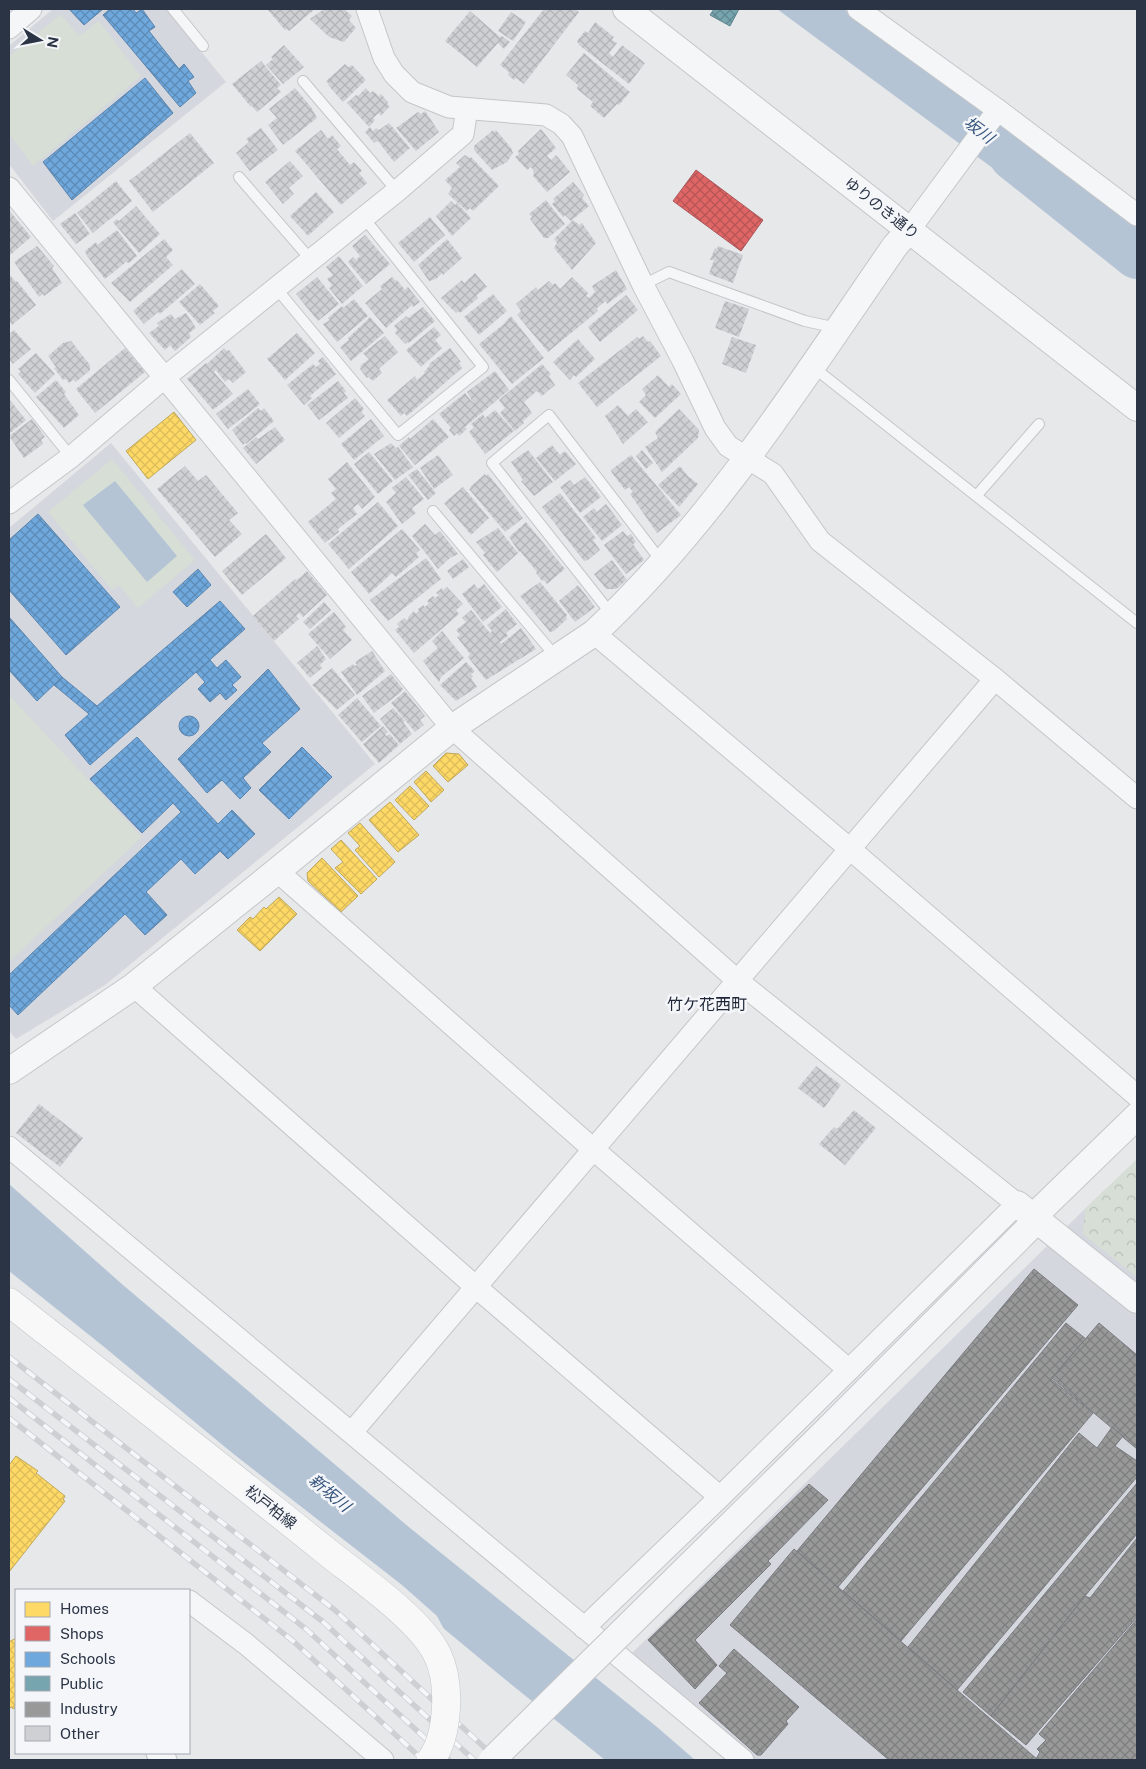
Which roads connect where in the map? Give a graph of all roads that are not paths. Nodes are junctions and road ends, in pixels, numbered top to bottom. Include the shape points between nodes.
1 (31, 9) edge
2 (174, 9) edge
3 (367, 9) edge
4 (626, 9) edge
5 (858, 9) edge
6 (9, 28) edge
7 (203, 46) dead end
8 (303, 81) dead end
9 (467, 109) junction
10 (996, 114) junction
11 (239, 177) dead end
12 (9, 188) edge
13 (397, 191) junction
14 (1137, 215) edge
15 (364, 218) junction
16 (910, 229) junction
17 (311, 260) junction
18 (643, 285) junction
19 (276, 288) junction
20 (838, 328) junction
21 (812, 366) junction
22 (164, 378) junction
23 (9, 380) edge
24 (1137, 408) edge
25 (1040, 424) dead end
26 (71, 457) junction
27 (747, 458) junction
28 (978, 495) junction
29 (10, 500) edge
30 (433, 511) dead end
31 (663, 563) junction
32 (1137, 623) edge
33 (603, 625) junction
34 (557, 658) junction
35 (995, 679) junction
36 (452, 728) junction
37 (1137, 798) edge
38 (850, 849) junction
39 (277, 871) junction
40 (738, 981) junction
41 (134, 986) junction
42 (9, 1071) edge
43 (1137, 1096) edge
44 (1137, 1116) edge
45 (9, 1147) edge
46 (593, 1150) junction
47 (1029, 1214) junction
48 (476, 1287) junction
49 (1137, 1300) edge
50 (9, 1302) edge
51 (849, 1370) junction
52 (352, 1432) junction
53 (720, 1498) junction
54 (190, 1602) edge
55 (584, 1628) junction
56 (383, 1760) edge
57 (431, 1760) edge
58 (492, 1760) edge
59 (743, 1760) edge

1 - 6 street
2 - 7 lane
3 - 9 street via 384,58 412,92 449,107
4 - 16 street, ゆりのき通り
5 - 10 street
8 - 13 lane
9 - 13 street via 463,134
9 - 18 street via 546,115 561,124 572,136
10 - 14 street
10 - 16 street
11 - 17 lane
12 - 22 street
13 - 15 street
15 - 17 street
15 - 19 lane via 483,367 398,435
16 - 20 street
16 - 24 street, ゆりのき通り
17 - 19 street
18 - 20 lane via 669,272 805,321
18 - 27 street via 715,428 728,446
19 - 22 street
20 - 21 street
21 - 27 street
21 - 28 lane
22 - 26 street
22 - 36 street
23 - 26 lane
25 - 28 lane
26 - 29 street
27 - 31 street
27 - 35 street via 773,474 820,541
28 - 32 lane
30 - 34 lane
31 - 33 street
31 - 33 lane via 549,415 492,463
33 - 34 street
33 - 38 street
34 - 36 street
35 - 37 street
35 - 38 street
36 - 39 street
36 - 40 street
38 - 40 street
38 - 43 street
39 - 41 street
39 - 46 street
40 - 46 street
40 - 47 street
41 - 42 street
41 - 48 street
44 - 47 street
45 - 52 street
46 - 48 street
46 - 51 street
47 - 49 street
47 - 51 street
47 - 58 street, bridge via 829,1428
48 - 52 street
48 - 53 street
50 - 57 main road, 松戸柏線, bridge via 361,1579 424,1634 437,1655 444,1678 446,1703 445,1722
51 - 53 street
52 - 55 street
53 - 55 street
54 - 56 street via 246,1644
55 - 59 street

